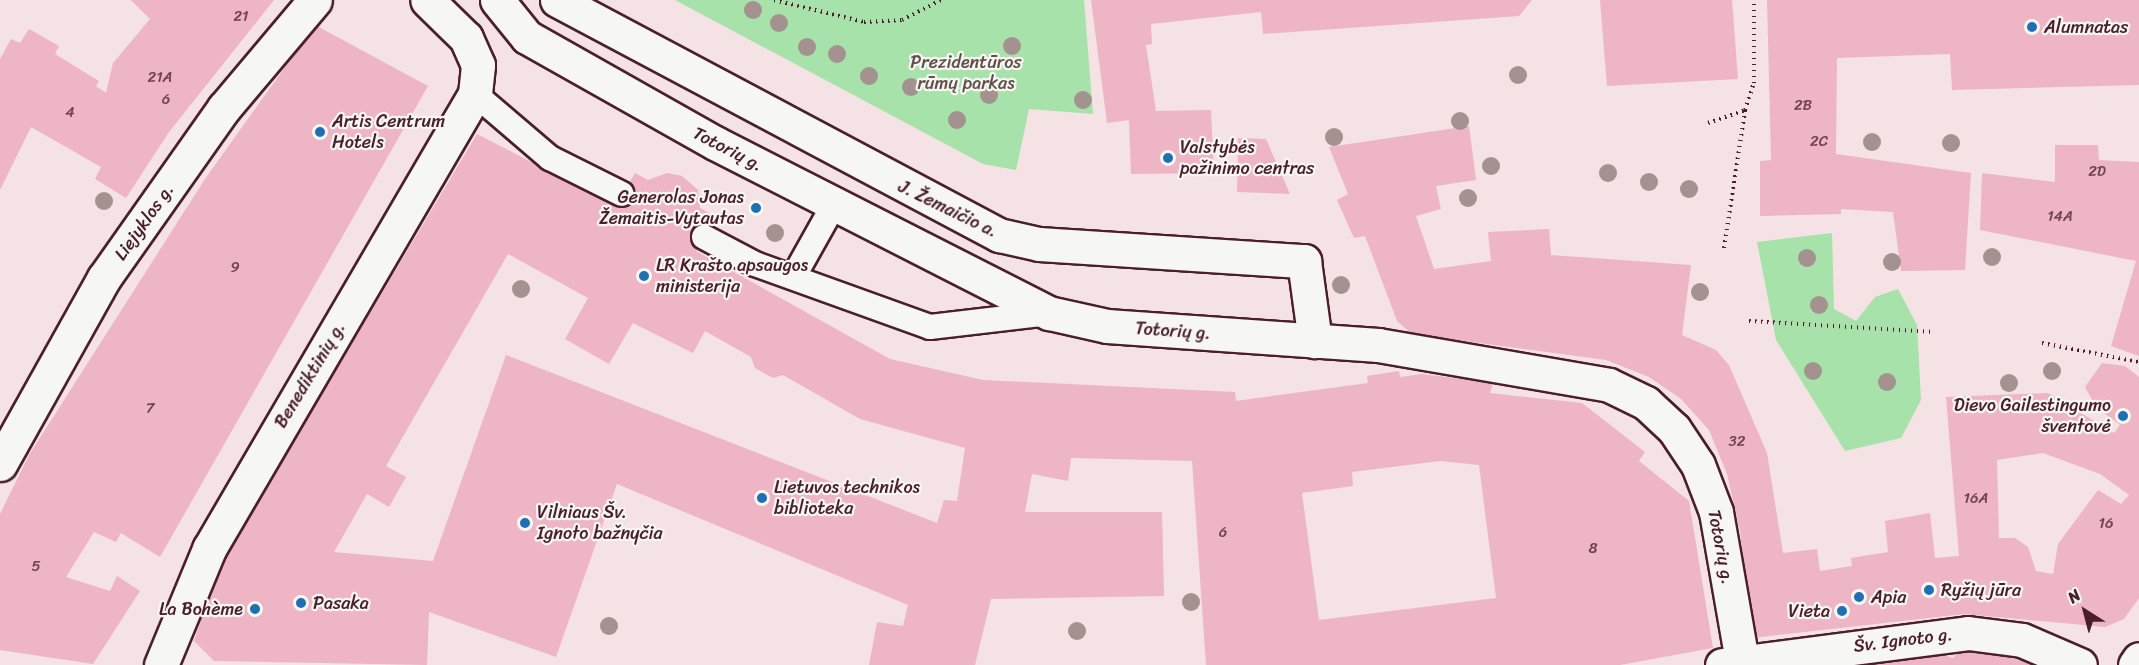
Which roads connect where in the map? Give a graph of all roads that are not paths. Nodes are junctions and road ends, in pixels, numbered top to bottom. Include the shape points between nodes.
1 (315, 0) edge
2 (427, 0) edge
3 (497, 0) edge
4 (556, 0) edge
5 (475, 94) junction
6 (860, 164) junction
7 (622, 194) dead end
8 (835, 203) junction
9 (999, 236) junction
10 (704, 237) dead end
11 (794, 276) junction
12 (984, 281) junction
13 (1049, 314) junction
14 (1315, 341) junction
15 (0, 464) edge
16 (2139, 659) edge
17 (1732, 663) edge
18 (161, 665) edge
19 (2080, 665) edge
20 (2136, 665) edge

1 - 15 street, Liejyklos g. via 224,108 104,278
2 - 5 street via 466,38 478,65
3 - 8 street, Totorių g. via 527,37 715,143
4 - 6 street, J. Žemaičio a.
5 - 7 lane via 550,159
5 - 18 street, Benediktinių g. via 209,549
6 - 8 street
6 - 9 street, J. Žemaičio a.
8 - 11 lane
8 - 12 street, Totorių g.
9 - 12 street
9 - 14 street, J. Žemaičio a. via 1039,244 1304,261
10 - 11 lane via 755,264
11 - 13 lane via 930,327
12 - 13 street, Totorių g.
13 - 14 street, Totorių g. via 1107,326
14 - 17 street, Totorių g. via 1378,345 1556,374 1609,385 1646,403 1674,429 1698,465 1716,512
16 - 20 street
17 - 19 street, Šv. Ignoto g. via 1968,633 2022,640

